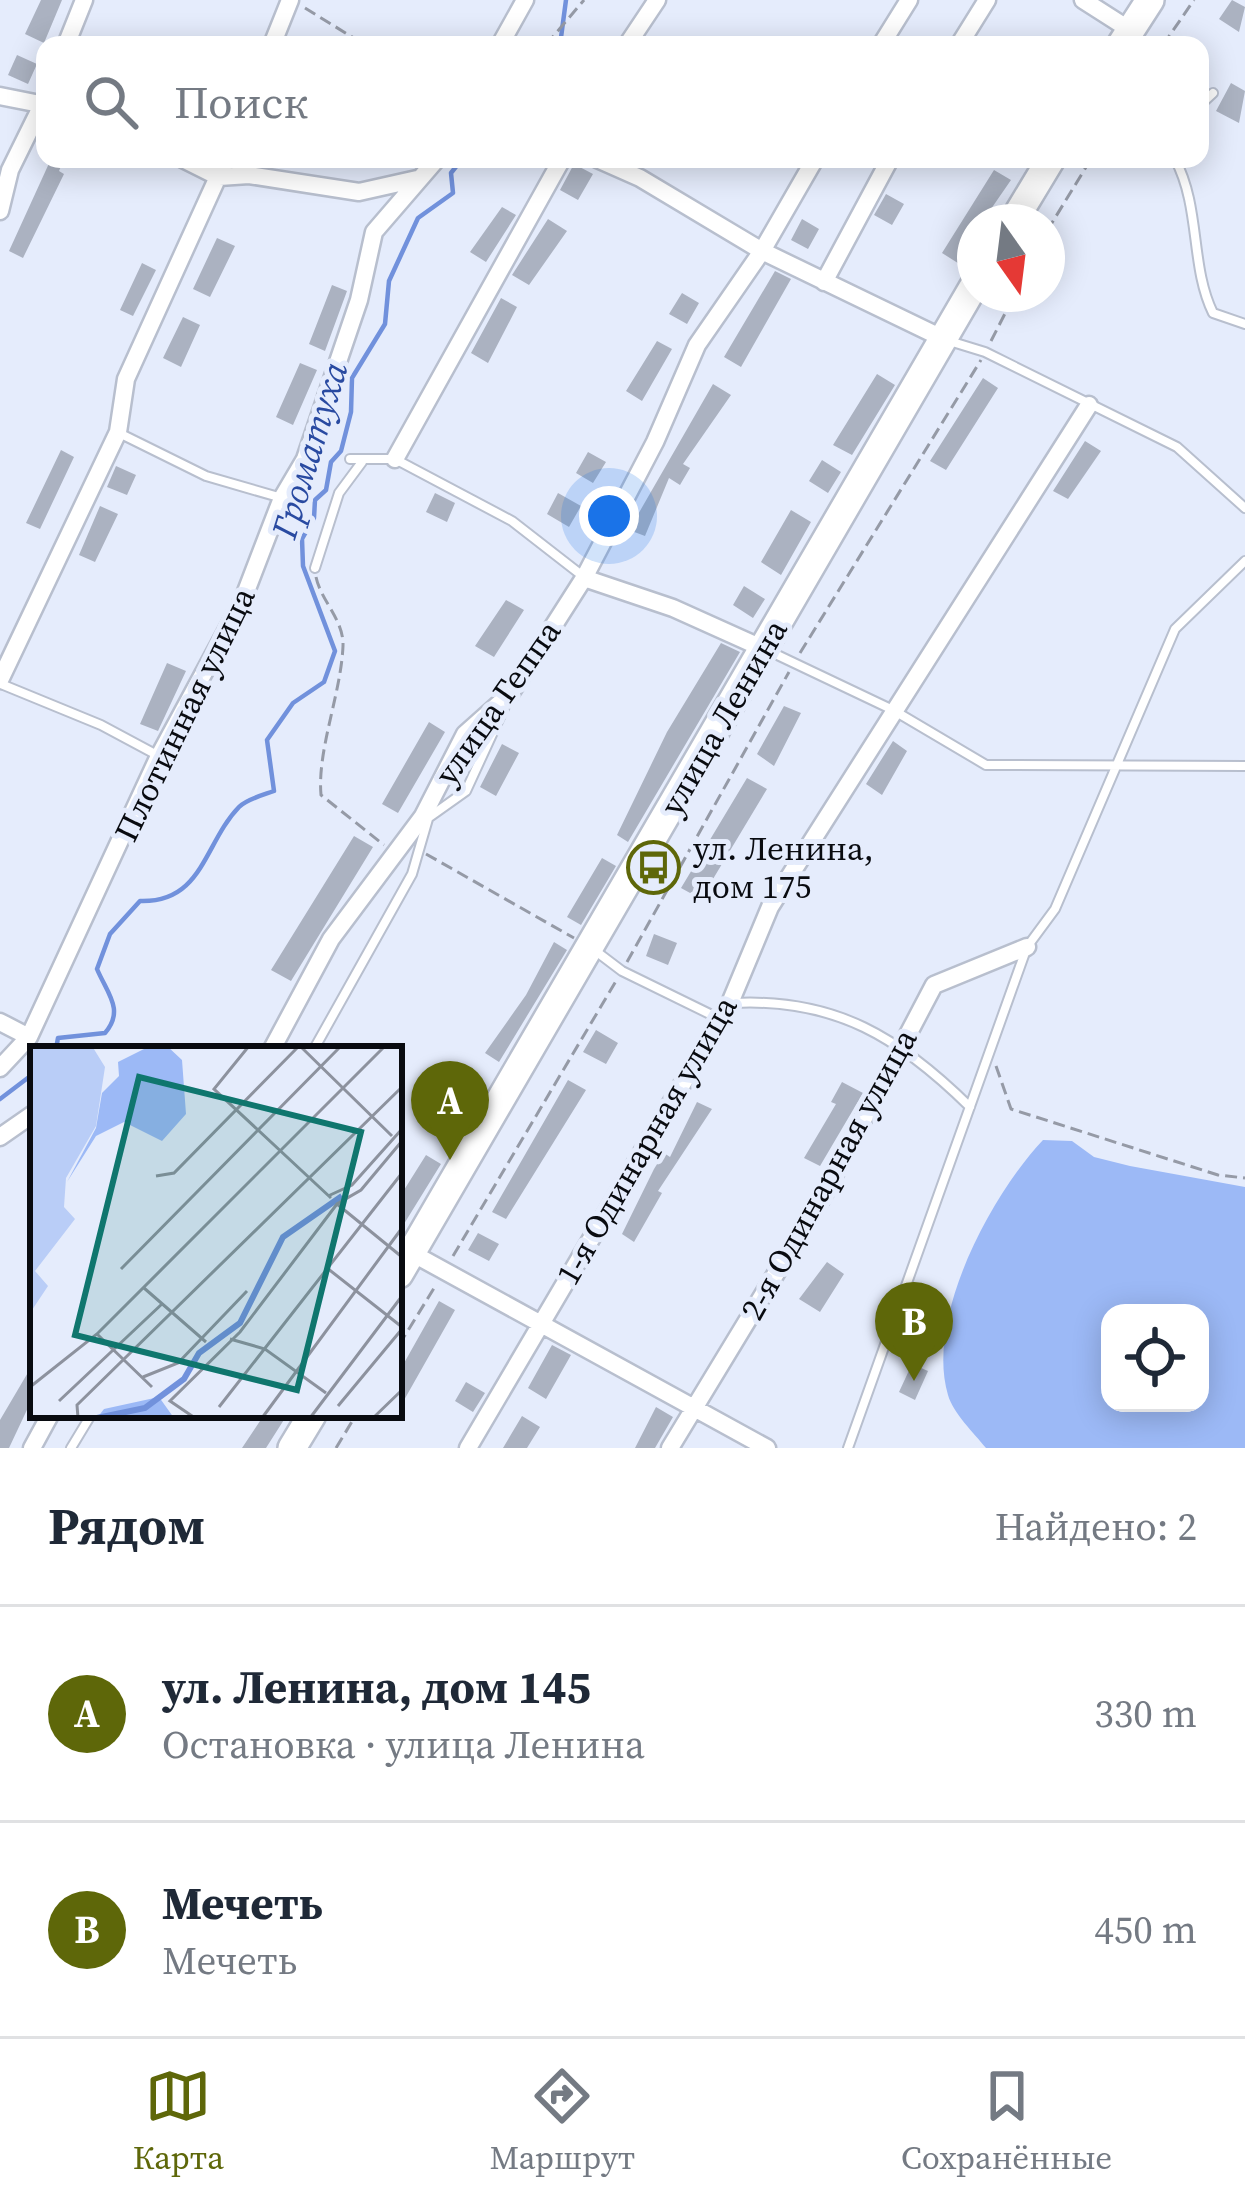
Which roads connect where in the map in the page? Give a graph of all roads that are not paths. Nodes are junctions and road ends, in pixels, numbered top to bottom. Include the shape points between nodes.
1 (84, 0) edge
2 (291, 0) edge
3 (525, 0) edge
4 (657, 0) edge
5 (909, 0) edge
6 (987, 0) edge
7 (1083, 0) edge
8 (1150, 0) edge
9 (70, 36) edge
10 (276, 36) edge
11 (505, 36) edge
12 (633, 36) edge
13 (887, 36) edge
14 (965, 36) edge
15 (1124, 36) edge
16 (1126, 36) edge
17 (1213, 93) dead end
18 (0, 96) edge
19 (1209, 97) edge
20 (36, 101) edge
21 (36, 118) edge
22 (201, 168) edge
23 (222, 168) edge
24 (428, 168) edge
25 (557, 168) edge
26 (617, 168) edge
27 (810, 168) edge
28 (885, 168) edge
29 (1046, 168) edge
30 (1178, 168) edge
31 (219, 177) junction
32 (418, 178) junction
33 (1024, 204) edge
34 (0, 211) edge
35 (762, 251) junction
36 (824, 282) junction
37 (958, 312) edge
38 (1245, 324) edge
39 (942, 338) junction
40 (1089, 405) junction
41 (118, 432) junction
42 (350, 459) dead end
43 (395, 459) junction
44 (362, 462) junction
45 (282, 498) junction
46 (1245, 508) edge
47 (1245, 561) edge
48 (316, 568) road end
49 (584, 578) junction
50 (761, 648) junction
51 (0, 682) edge
52 (510, 694) junction
53 (892, 710) junction
54 (159, 756) junction
55 (1116, 765) junction
56 (1245, 766) edge
57 (426, 817) junction
58 (1027, 947) junction
59 (592, 948) junction
60 (725, 1011) junction
61 (0, 1022) edge
62 (29, 1037) junction
63 (898, 1045) junction
64 (274, 1046) edge
65 (316, 1046) edge
66 (0, 1068) edge
67 (970, 1107) junction
68 (30, 1116) edge
69 (0, 1137) edge
70 (403, 1258) edge
71 (540, 1322) junction
72 (693, 1411) junction
73 (48, 1418) edge
74 (89, 1418) edge
75 (310, 1418) edge
76 (32, 1448) edge
77 (71, 1448) edge
78 (292, 1448) edge
79 (468, 1448) edge
80 (670, 1448) edge
81 (767, 1448) edge
82 (848, 1448) edge

1 - 9 street
2 - 10 street
3 - 11 street
4 - 12 street
5 - 13 street
6 - 14 street
7 - 15 street
8 - 16 main road
17 - 19 lane
18 - 20 street
21 - 34 street
22 - 31 street
23 - 31 street
24 - 32 street, Плотинная улица
25 - 43 street
26 - 35 street
27 - 35 street, улица Геппа
28 - 36 street
29 - 33 main road
30 - 38 lane via 1197,227 1204,293 1213,313
31 - 32 street via 359,192
31 - 41 street via 126,380
32 - 45 street, Плотинная улица via 374,232 312,440
35 - 36 street
35 - 49 street, улица Геппа via 697,345
36 - 39 street
37 - 39 main road, улица Ленина
39 - 40 lane
39 - 50 main road, улица Ленина
40 - 46 lane via 1177,447
40 - 53 street, 1-я Одинарная улица
41 - 45 lane via 206,476
41 - 51 street
42 - 44 lane
43 - 44 lane
43 - 49 lane via 512,521
44 - 48 lane via 339,493
45 - 54 street, Плотинная улица via 242,602
47 - 55 lane via 1175,629
49 - 50 street
49 - 52 street, улица Геппа
50 - 53 lane
50 - 59 main road, улица Ленина
51 - 54 lane
52 - 57 street, улица Геппа via 465,734
52 - 57 lane via 466,790
53 - 55 lane via 986,765
53 - 60 street, 1-я Одинарная улица via 770,907
54 - 62 street, Плотинная улица
55 - 56 lane
55 - 58 lane via 1055,909
57 - 64 street, улица Геппа via 331,939
57 - 65 lane via 385,925
58 - 63 street, 2-я Одинарная улица via 934,985
58 - 67 lane
59 - 60 lane via 622,970
59 - 70 main road, улица Ленина
60 - 63 lane via 779,1000 829,1010
60 - 71 street, 1-я Одинарная улица
61 - 62 street
62 - 66 street, Плотинная улица
63 - 67 lane
63 - 72 street, 2-я Одинарная улица via 823,1196
67 - 82 lane
68 - 69 street
70 - 71 street
71 - 72 street
71 - 79 street, 1-я Одинарная улица
72 - 80 street, 2-я Одинарная улица
72 - 81 street
73 - 76 street
74 - 77 lane
75 - 78 main road

